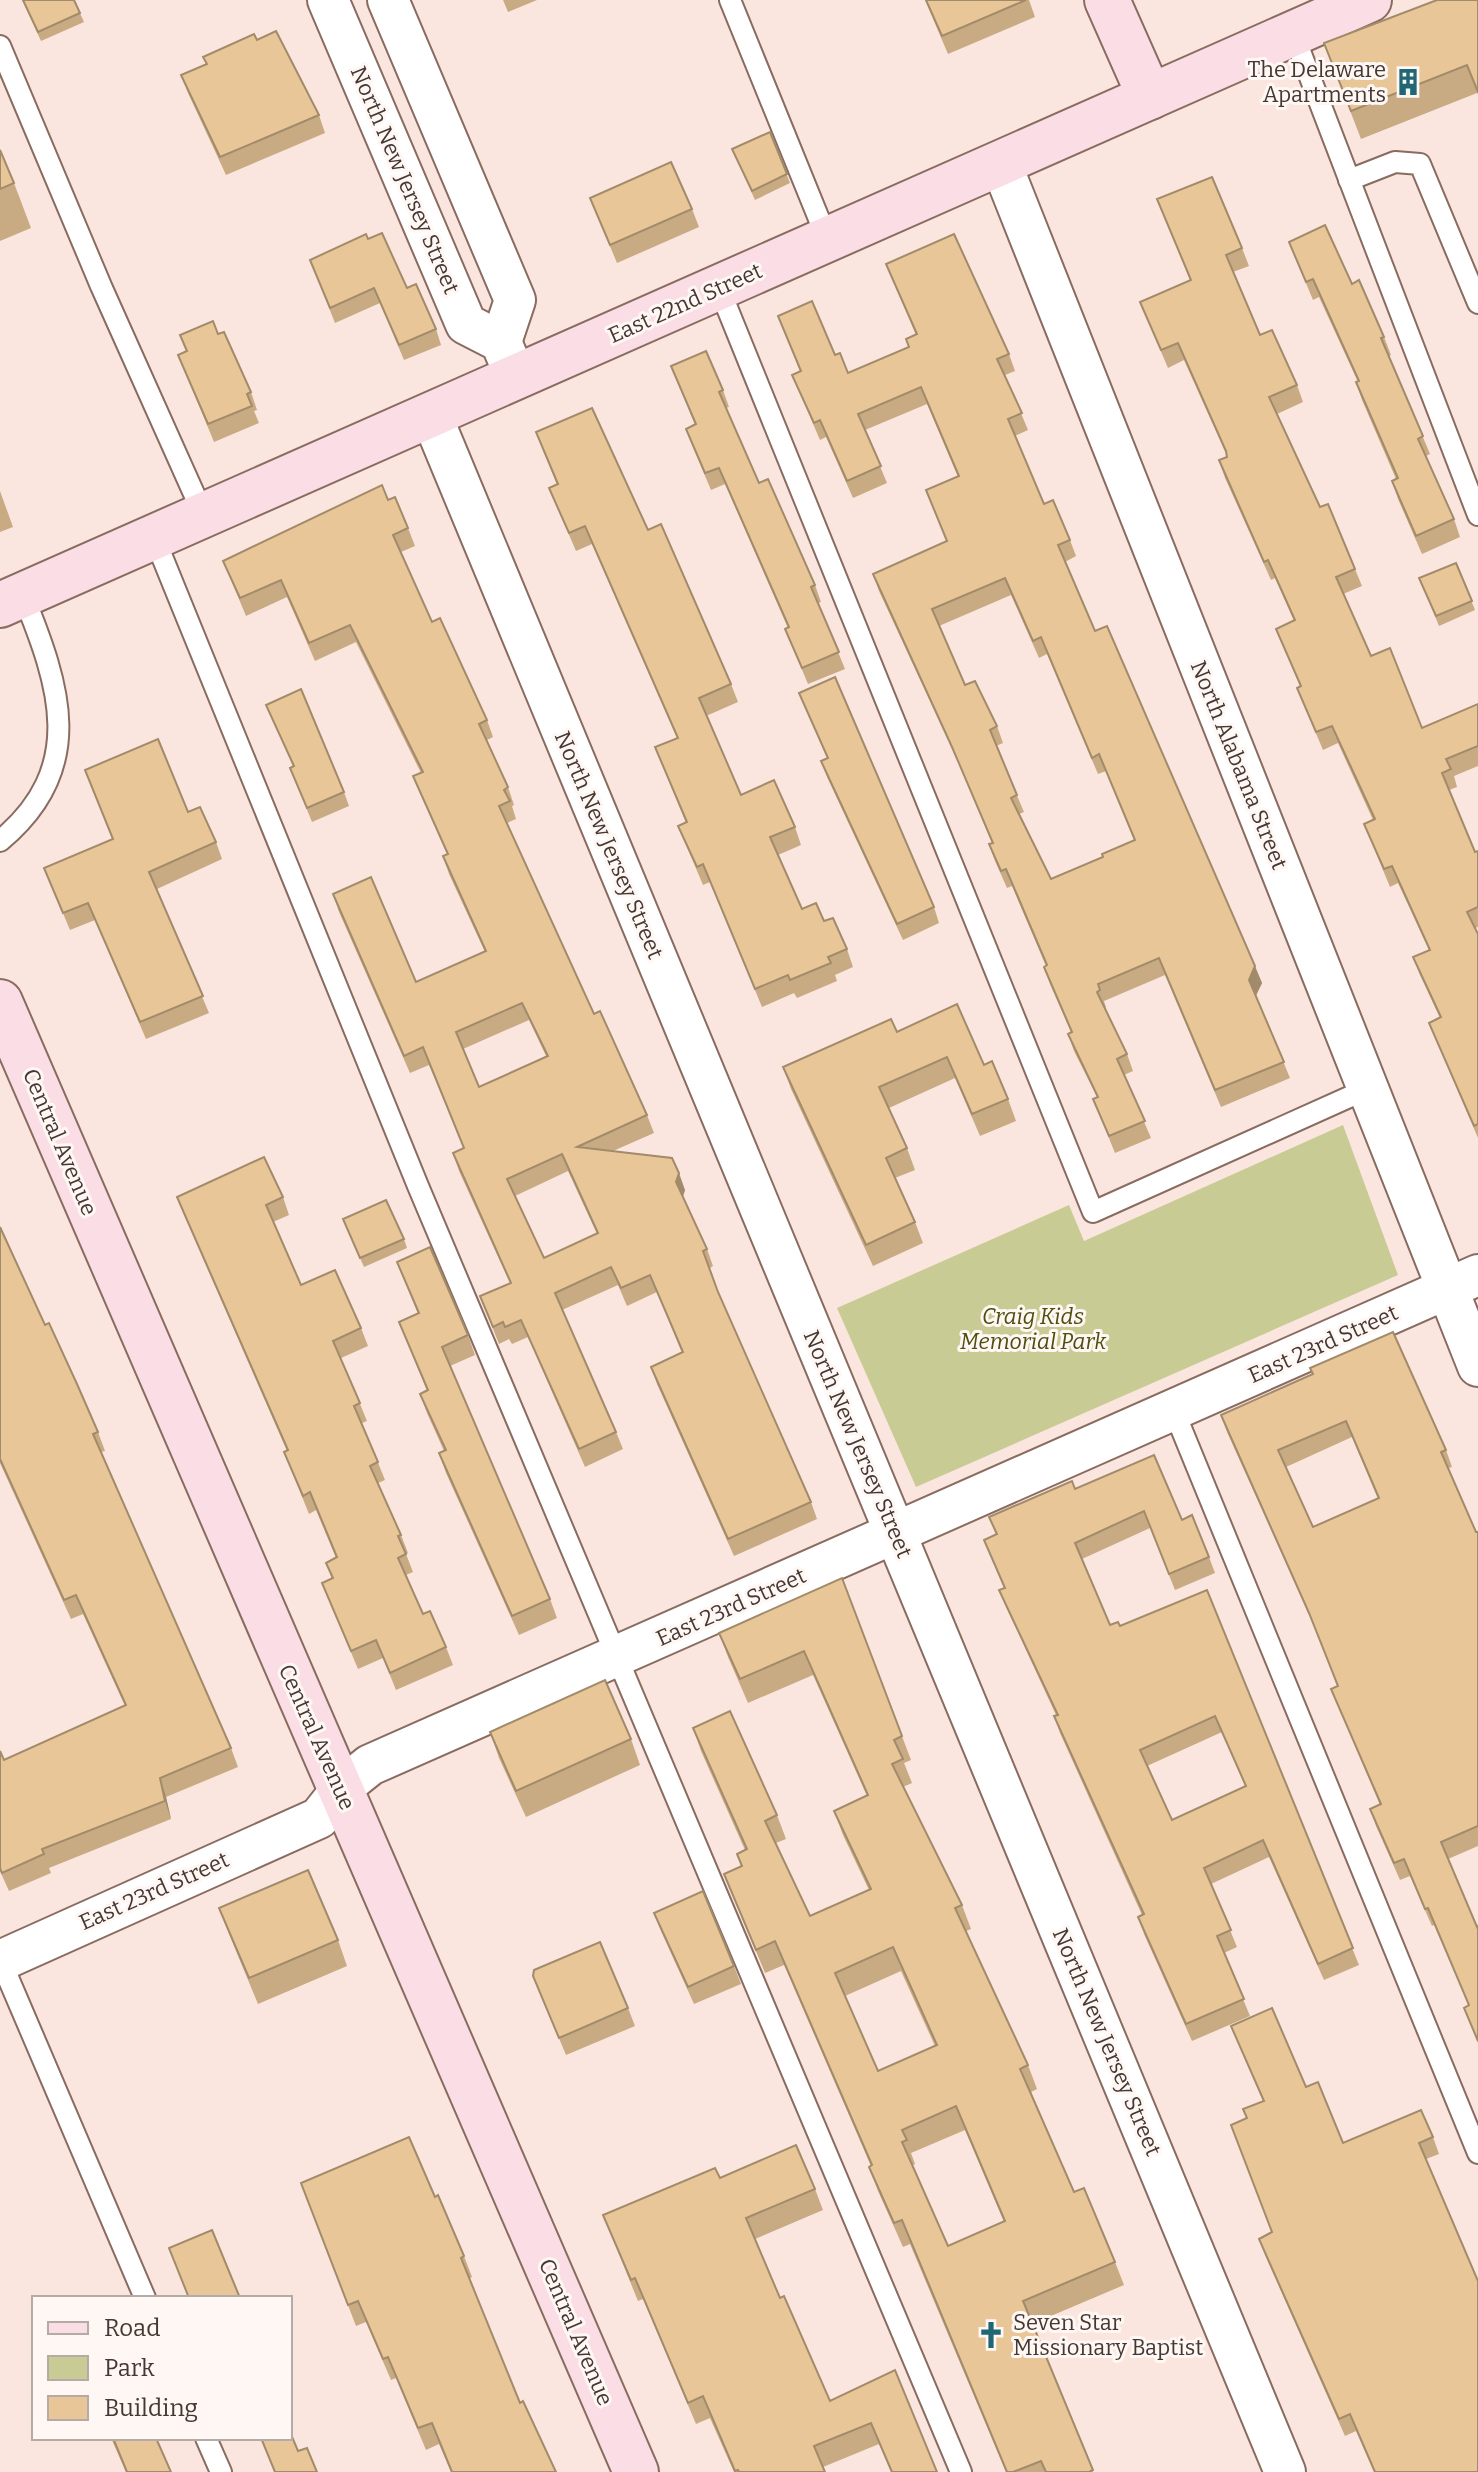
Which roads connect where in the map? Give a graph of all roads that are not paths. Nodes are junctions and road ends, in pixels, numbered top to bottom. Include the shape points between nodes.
1 (328, 0) edge
2 (388, 0) edge
3 (730, 0) edge
4 (1107, 0) edge
5 (1369, 0) edge
6 (1293, 33) junction
7 (0, 46) edge
8 (1150, 97) junction
9 (1001, 164) junction
10 (1349, 180) junction
11 (828, 241) junction
12 (719, 288) junction
13 (1478, 303) edge
14 (508, 360) junction
15 (431, 415) junction
16 (1478, 515) edge
17 (204, 516) junction
18 (154, 537) junction
19 (12, 600) edge
20 (0, 841) edge
21 (0, 1002) edge
22 (1367, 1089) junction
23 (1463, 1282) edge
24 (1478, 1366) edge
25 (1174, 1411) junction
26 (896, 1535) junction
27 (616, 1658) junction
28 (341, 1792) junction
29 (0, 1960) edge
30 (1478, 2153) edge
31 (144, 2296) edge
32 (207, 2440) edge
33 (221, 2472) edge
34 (636, 2472) edge
35 (961, 2472) edge
36 (1285, 2472) edge

1 - 14 street, North New Jersey Street via 466,324
2 - 14 street via 515,300
3 - 11 lane
4 - 8 main road
5 - 6 main road, East 22nd Street
6 - 8 main road, East 22nd Street
6 - 10 lane
7 - 17 lane
8 - 9 main road, East 22nd Street
9 - 11 main road, East 22nd Street
9 - 22 street, North Alabama Street
10 - 13 lane via 1395,162 1420,164
10 - 16 lane
11 - 12 main road, East 22nd Street
12 - 14 main road, East 22nd Street
12 - 22 lane via 1093,1212
14 - 15 main road, East 22nd Street
15 - 17 main road, East 22nd Street
15 - 26 street, North New Jersey Street
17 - 18 main road, East 22nd Street
18 - 19 main road, East 22nd Street
18 - 27 lane
19 - 20 lane via 55,679 58,751 21,823
21 - 28 main road, Central Avenue
22 - 23 street, North Alabama Street
23 - 24 street, North Alabama Street
23 - 25 street, East 23rd Street
25 - 26 street, East 23rd Street
25 - 30 lane
26 - 27 street, East 23rd Street
26 - 36 street, North New Jersey Street
27 - 28 street, East 23rd Street via 370,1765
27 - 35 lane
28 - 29 street, East 23rd Street via 319,1818
28 - 34 main road, Central Avenue
29 - 31 lane
32 - 33 lane

